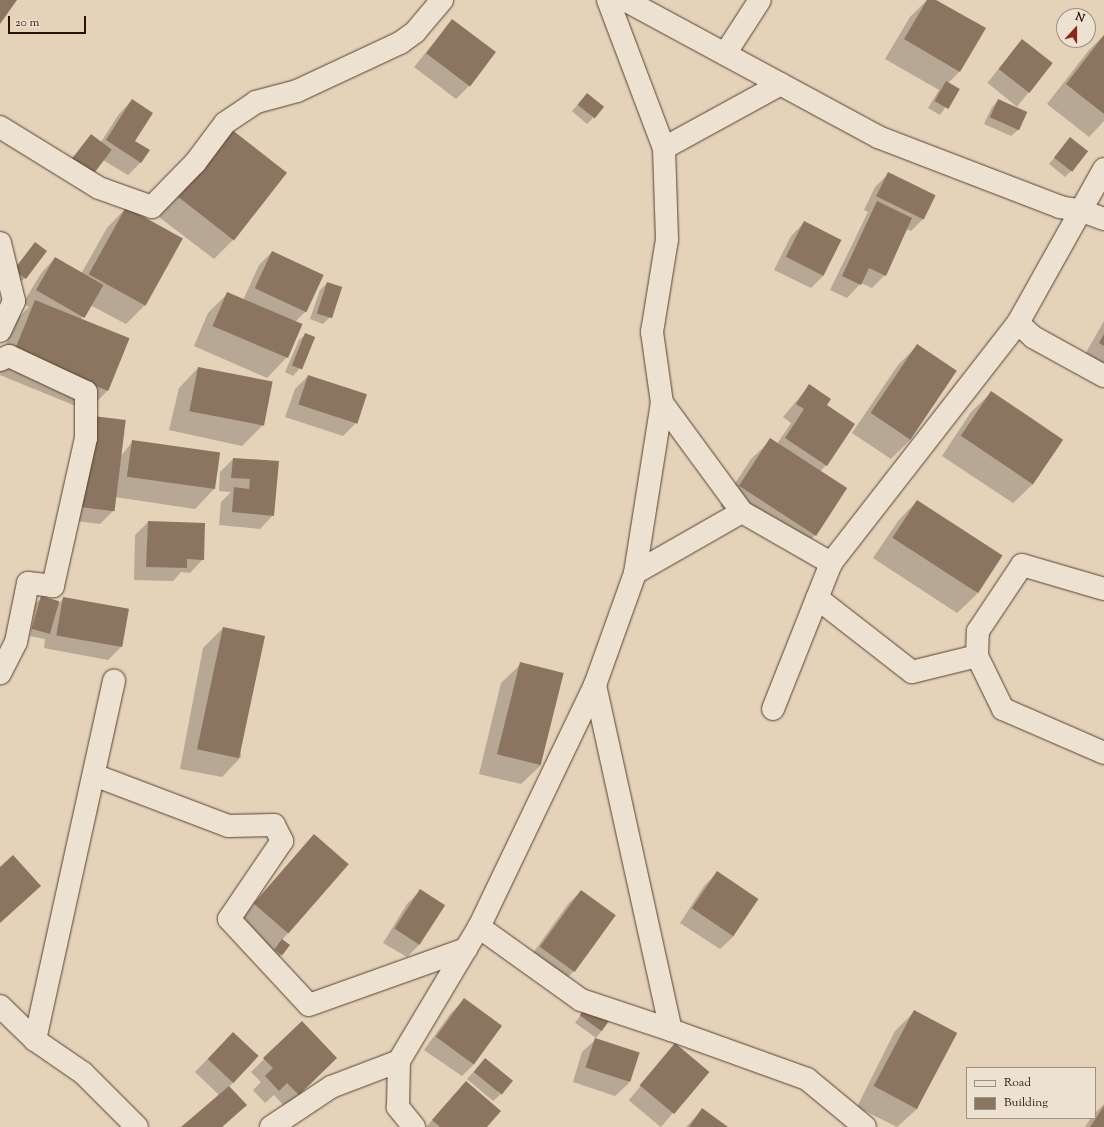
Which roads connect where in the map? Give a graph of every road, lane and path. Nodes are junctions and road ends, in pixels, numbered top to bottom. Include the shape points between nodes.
1 (442, 0) edge
2 (608, 0) edge
3 (625, 0) edge
4 (760, 0) edge
5 (725, 54) junction
6 (780, 84) junction
7 (0, 127) edge
8 (664, 148) junction
9 (1104, 169) edge
10 (1082, 211) junction
11 (1104, 220) edge
12 (0, 243) edge
13 (1018, 323) junction
14 (0, 331) edge
15 (0, 360) edge
16 (1104, 376) edge
17 (662, 404) junction
18 (742, 512) junction
19 (831, 563) junction
20 (635, 573) junction
21 (1104, 589) edge
22 (817, 598) junction
23 (977, 656) junction
24 (0, 673) edge
25 (114, 681) dead end
26 (595, 685) junction
27 (773, 709) dead end
28 (1104, 753) edge
29 (94, 775) junction
30 (479, 926) junction
31 (466, 949) junction
32 (0, 1006) edge
33 (672, 1030) junction
34 (35, 1040) junction
35 (399, 1060) junction
36 (137, 1127) edge
37 (271, 1127) edge
38 (414, 1127) edge
39 (865, 1127) edge

1 - 7 street via 415,32 400,43 297,91 256,102 225,122 195,163 152,206 99,188
2 - 8 street
3 - 5 street
4 - 5 street
5 - 6 street
6 - 8 street
6 - 10 street via 878,137 1060,207
8 - 17 street via 667,239 652,332
9 - 10 street
10 - 11 street
10 - 13 street
12 - 14 street via 14,301
13 - 16 street via 1033,337
13 - 19 street
15 - 24 street via 9,356 86,392 86,438 53,586 28,583 16,642
17 - 18 street
17 - 20 street
18 - 19 street
18 - 20 street
19 - 22 street
20 - 26 street
21 - 23 street via 1022,565 978,631
22 - 23 street via 912,672
22 - 27 street
23 - 28 street via 1003,709
25 - 29 street
26 - 30 street
26 - 33 street
29 - 31 street via 228,826 274,825 282,841 230,919 309,1004
29 - 34 street
30 - 31 street
30 - 33 street via 581,1000
31 - 35 street
32 - 34 street
33 - 39 street via 807,1079
34 - 36 street via 83,1073
35 - 37 street via 330,1087
35 - 38 street via 398,1107

